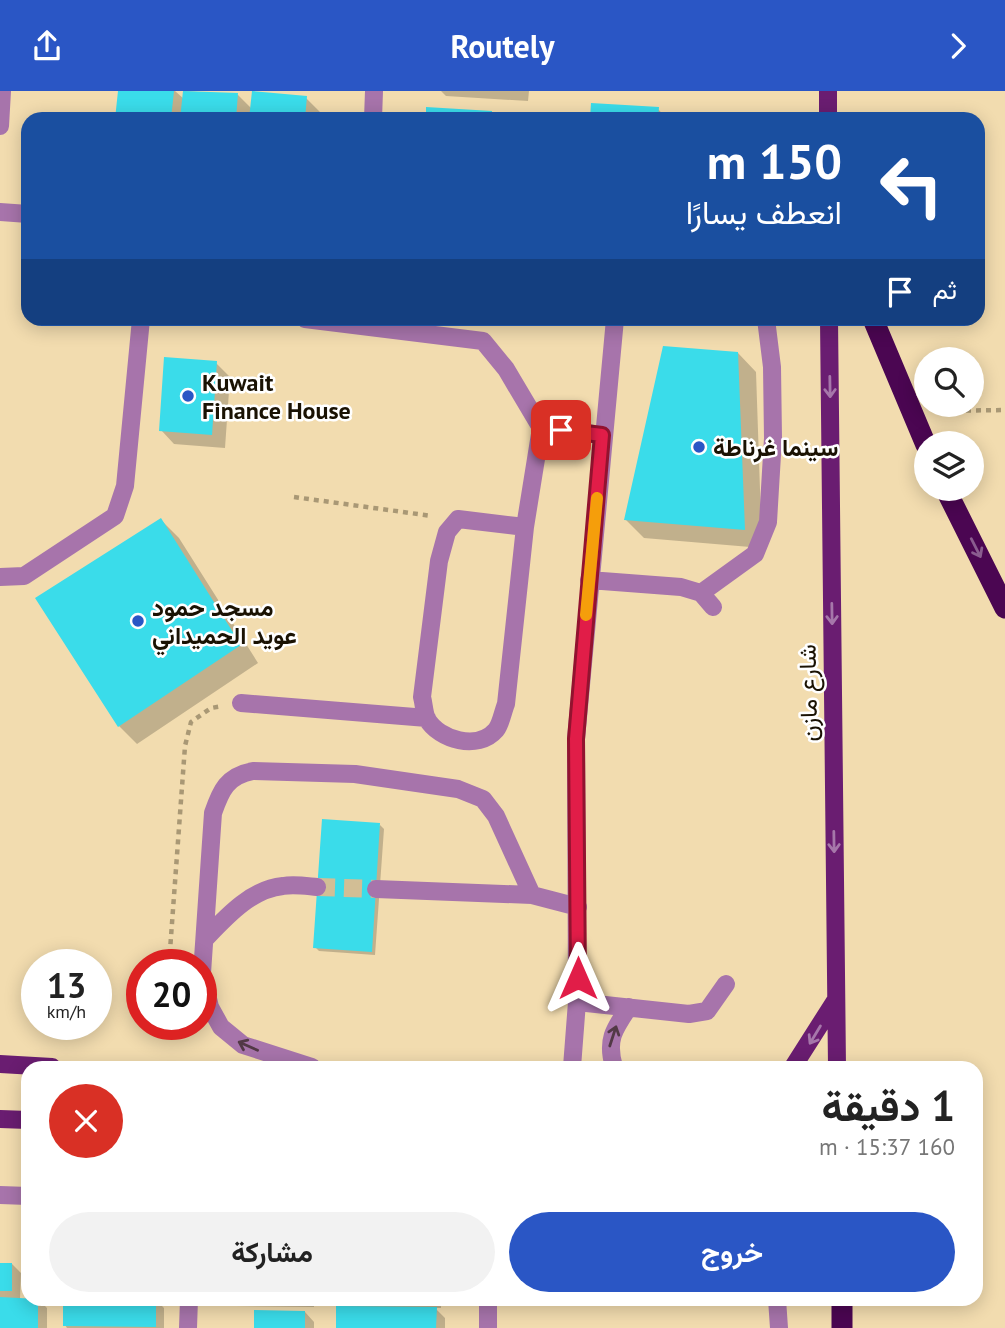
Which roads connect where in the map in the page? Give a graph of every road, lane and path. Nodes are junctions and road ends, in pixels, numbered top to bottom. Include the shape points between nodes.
1 (2, 91) edge
2 (374, 91) edge
3 (828, 91) edge
4 (373, 112) edge
5 (828, 112) edge
6 (0, 126) edge
7 (0, 212) edge
8 (21, 214) edge
9 (140, 326) edge
10 (362, 326) edge
11 (614, 326) edge
12 (766, 326) edge
13 (829, 326) edge
14 (876, 326) edge
15 (1005, 410) edge
16 (911, 412) junction
17 (541, 428) junction
18 (920, 431) edge
19 (602, 435) junction
20 (294, 497) dead end
21 (952, 501) edge
22 (458, 519) junction
23 (525, 527) junction
24 (0, 577) edge
25 (589, 580) junction
26 (1005, 608) edge
27 (241, 703) joint
28 (426, 718) junction
29 (317, 887) tunnel mouth
30 (376, 889) tunnel mouth
31 (532, 895) junction
32 (578, 907) junction
33 (205, 939) junction
34 (170, 949) edge
35 (726, 983) dead end
36 (835, 1001) junction
37 (577, 1002) junction
38 (629, 1007) junction
39 (293, 1061) edge
40 (572, 1061) edge
41 (612, 1061) edge
42 (797, 1061) edge
43 (837, 1061) edge
44 (0, 1064) edge
45 (21, 1065) edge
46 (0, 1119) edge
47 (21, 1120) edge
48 (0, 1195) edge
49 (21, 1196) edge
50 (189, 1306) edge
51 (488, 1306) edge
52 (777, 1306) edge
53 (842, 1306) edge
54 (188, 1328) edge
55 (488, 1328) edge
56 (779, 1328) edge
57 (842, 1328) edge

1 - 6 street
2 - 4 street
3 - 5 main road
7 - 8 street
9 - 24 street via 125,486 116,516 24,576
10 - 17 street via 483,341 506,369
11 - 19 street
12 - 25 street via 772,367 768,522 755,554 707,600 681,587
13 -> 36 main road, شارع مازن
14 - 16 highway
15 - 16 path
16 - 18 highway
17 - 19 street
17 - 23 street
19 - 25 street
20 - 22 path
21 -> 26 highway
22 - 23 street
22 - 28 street via 447,532 439,561 422,697
23 - 28 street via 506,704 496,730 477,741 453,740
25 - 32 street via 576,739
27 - 28 street
27 - 34 path via 211,708 191,722
29 - 33 street via 283,885 263,891 234,910
30 - 31 street
31 - 32 street
31 - 33 street via 496,816 483,799 458,789 355,774 253,771 240,774 222,789 213,813
32 - 37 street
39 -> 33 street via 243,1045 221,1027 210,1007 202,973
35 - 38 street via 706,1011 689,1014
36 -> 42 main road
36 - 43 main road, شارع مازن
37 - 38 street
37 - 40 street
41 -> 38 street via 609,1051 614,1029
44 - 45 main road
46 - 47 main road
48 - 49 street
50 - 54 street
51 - 55 street
52 - 56 street
53 - 57 highway

